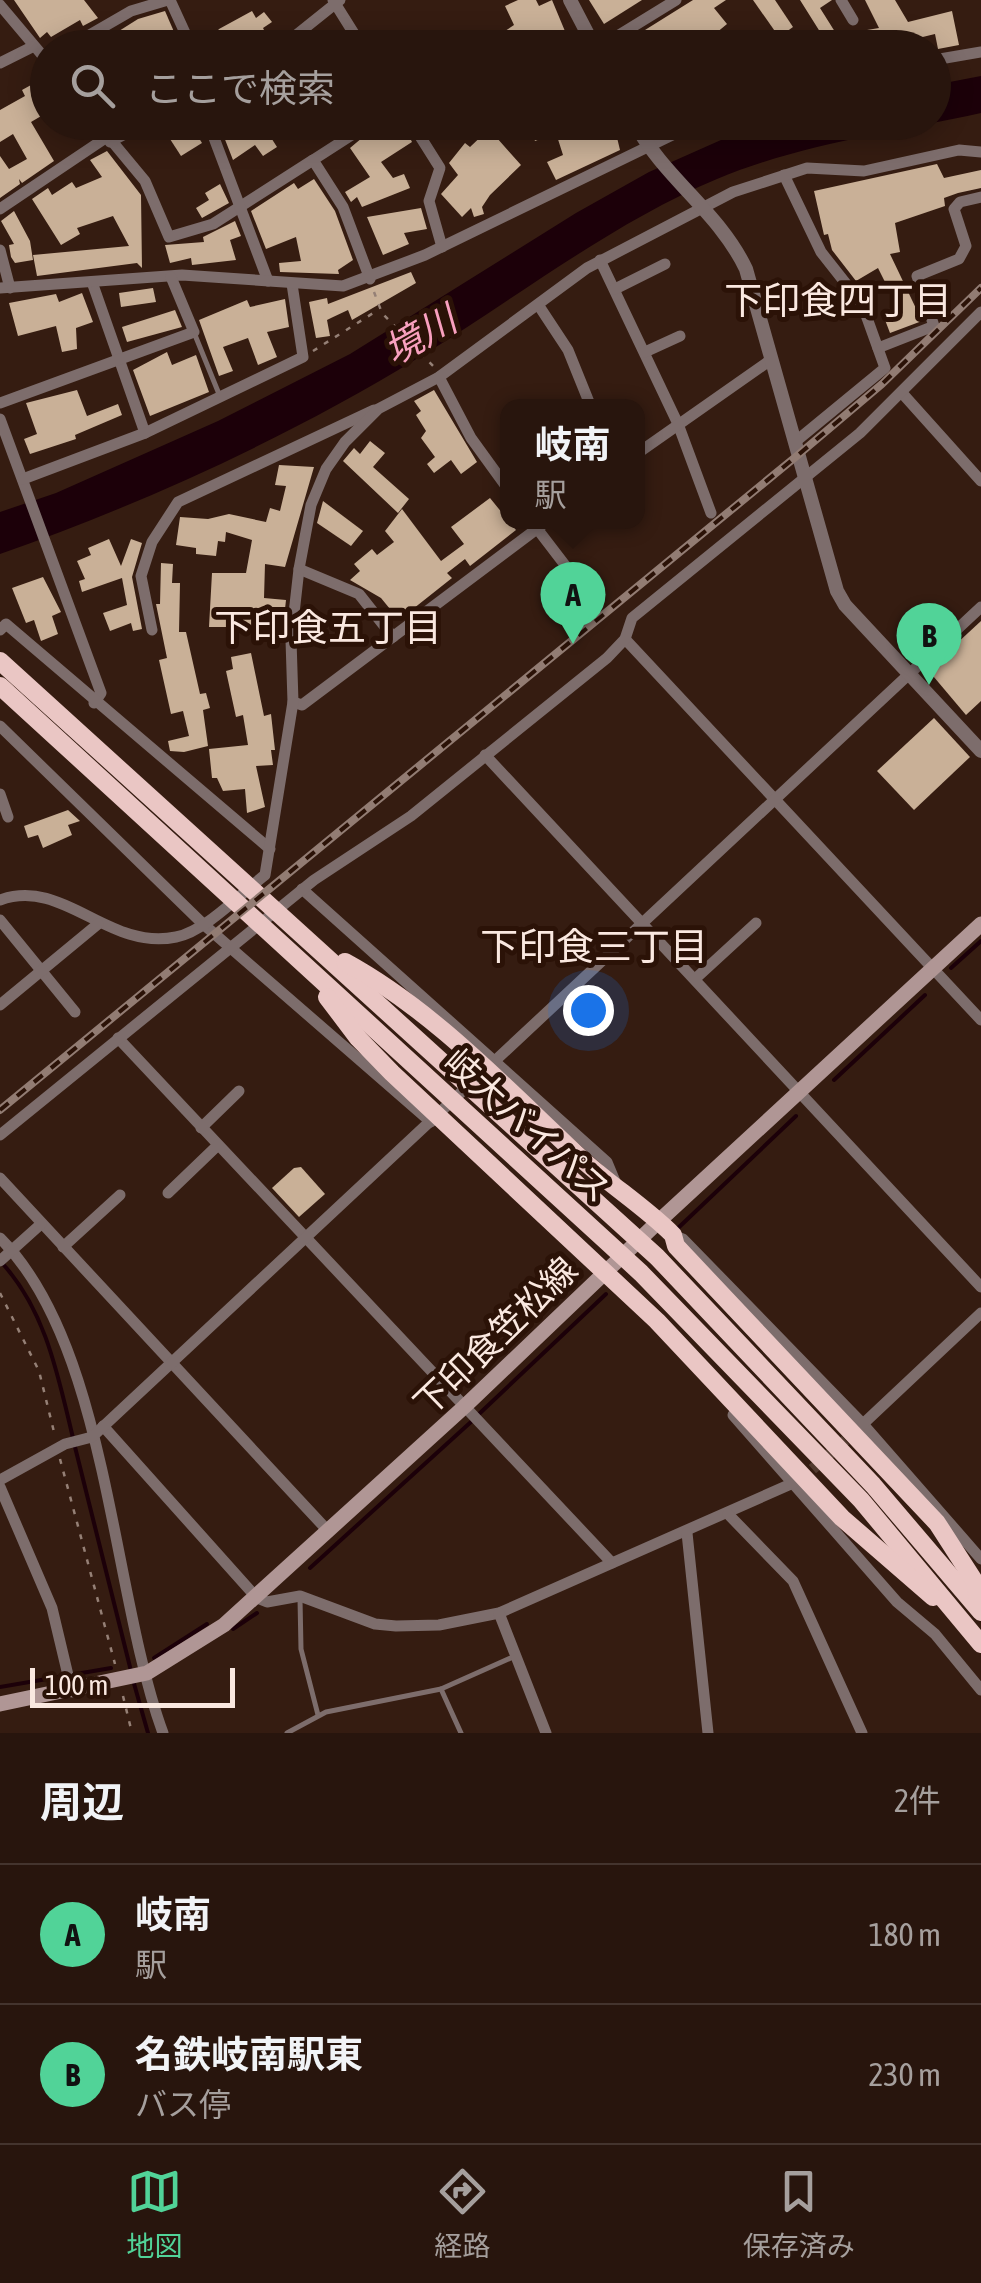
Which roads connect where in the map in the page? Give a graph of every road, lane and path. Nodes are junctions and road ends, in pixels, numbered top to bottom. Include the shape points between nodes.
1 (169, 0) edge
2 (570, 0) edge
3 (676, 0) edge
4 (841, 0) edge
5 (336, 1) edge
6 (0, 4) edge
7 (854, 20) joint
8 (98, 30) edge
9 (183, 30) edge
10 (301, 30) edge
11 (353, 30) edge
12 (587, 30) edge
13 (627, 30) edge
14 (856, 30) edge
15 (30, 44) edge
16 (30, 48) edge
17 (981, 52) edge
18 (951, 57) edge
19 (0, 63) edge
20 (109, 140) joint
21 (215, 140) edge
22 (344, 140) edge
23 (422, 140) edge
24 (644, 140) edge
25 (664, 140) edge
26 (648, 148) junction
27 (981, 152) edge
28 (313, 160) junction
29 (784, 175) junction
30 (981, 197) edge
31 (699, 204) junction
32 (240, 208) junction
33 (0, 209) edge
34 (442, 247) junction
35 (0, 250) edge
36 (600, 260) junction
37 (665, 264) dead end
38 (171, 277) junction
39 (370, 279) junction
40 (268, 280) junction
41 (92, 282) junction
42 (292, 284) junction
43 (5, 288) edge
44 (614, 289) junction
45 (540, 306) junction
46 (381, 311) junction
47 (981, 312) edge
48 (194, 332) junction
49 (680, 336) dead end
50 (878, 348) junction
51 (645, 352) junction
52 (304, 357) junction
53 (772, 359) junction
54 (117, 360) junction
55 (437, 372) junction
56 (902, 394) junction
57 (220, 399) junction
58 (588, 399) edge
59 (0, 403) edge
60 (378, 408) junction
61 (0, 419) edge
62 (678, 424) junction
63 (145, 433) junction
64 (794, 442) junction
65 (645, 448) edge
66 (500, 478) edge
67 (805, 478) junction
68 (981, 480) edge
69 (25, 484) junction
70 (712, 513) dead end
71 (532, 529) edge
72 (541, 529) edge
73 (299, 570) junction
74 (581, 586) dead end
75 (981, 608) edge
76 (0, 630) edge
77 (152, 630) dead end
78 (393, 637) junction
79 (625, 640) junction
80 (0, 661) edge
81 (910, 673) junction
82 (0, 686) edge
83 (292, 702) junction
84 (94, 703) junction
85 (0, 726) edge
86 (981, 751) edge
87 (485, 756) junction
88 (0, 794) edge
89 (774, 798) junction
90 (8, 817) dead end
91 (270, 849) junction
92 (302, 889) junction
93 (0, 900) edge
94 (0, 920) edge
95 (641, 922) junction
96 (756, 922) dead end
97 (202, 923) junction
98 (98, 924) junction
99 (981, 924) edge
100 (230, 947) junction
101 (321, 949) junction
102 (933, 968) junction
103 (306, 969) junction
104 (41, 972) junction
105 (695, 979) junction
106 (0, 1006) edge
107 (75, 1012) dead end
108 (981, 1020) edge
109 (118, 1038) junction
110 (495, 1058) junction
111 (240, 1090) dead end
112 (800, 1092) junction
113 (429, 1120) junction
114 (201, 1128) junction
115 (0, 1136) edge
116 (218, 1146) junction
117 (0, 1178) edge
118 (619, 1190) junction
119 (168, 1193) dead end
120 (120, 1194) dead end
121 (659, 1221) junction
122 (41, 1224) junction
123 (556, 1225) junction
124 (673, 1235) junction
125 (303, 1237) junction
126 (0, 1238) edge
127 (63, 1248) junction
128 (6, 1256) edge
129 (604, 1274) junction
130 (981, 1287) edge
131 (0, 1292) edge
132 (981, 1313) edge
133 (658, 1321) junction
134 (170, 1362) junction
135 (471, 1414) junction
136 (863, 1424) junction
137 (103, 1426) junction
138 (88, 1438) junction
139 (61, 1446) junction
140 (797, 1481) junction
141 (0, 1484) edge
142 (728, 1514) junction
143 (329, 1532) junction
144 (687, 1533) junction
145 (981, 1559) edge
146 (612, 1564) junction
147 (300, 1596) junction
148 (257, 1598) junction
149 (981, 1611) edge
150 (954, 1612) junction
151 (499, 1614) junction
152 (981, 1644) edge
153 (516, 1655) junction
154 (144, 1674) junction
155 (122, 1681) junction
156 (441, 1689) junction
157 (981, 1690) edge
158 (72, 1692) junction
159 (0, 1704) edge
160 (318, 1716) junction
161 (132, 1733) edge
162 (163, 1733) edge
163 (287, 1733) edge
164 (461, 1733) edge
165 (546, 1733) edge
166 (708, 1733) edge
167 (862, 1733) edge

1 - 8 street
1 - 9 street
2 - 12 street
3 - 13 street
4 - 7 street
5 - 10 street
5 - 11 street
6 - 15 street
7 - 14 path
16 - 19 street
17 - 18 street
20 - 32 street via 145,181 169,236 214,224
20 - 33 street
21 - 32 street
22 - 28 street
23 - 34 street via 440,168 429,202
24 - 26 street
25 - 26 street
26 - 31 street
26 - 34 street
27 - 29 street
28 - 32 street
28 - 39 street via 343,207
29 - 31 street
29 - 50 street via 821,252 862,304
30 - 50 street via 954,209 966,246 958,260 916,276 934,326
31 - 36 street
31 - 53 street via 746,269
32 - 40 street
34 - 39 street
35 - 43 street
36 - 44 street
36 - 45 street
37 - 44 street
38 - 40 street
38 - 41 street
38 - 48 street
39 - 42 street via 343,286
39 - 46 path
40 - 42 street
41 - 43 street
41 - 54 street
42 - 52 street
44 - 51 street
45 - 55 street
45 - 58 street
46 - 52 path
46 - 55 path
47 - 56 street
48 - 54 street
48 - 57 lane
49 - 51 street
50 - 64 street via 886,368
51 - 62 street
52 - 57 street
53 - 62 street
53 - 64 street
54 - 59 street
54 - 63 street
55 - 60 street
55 - 66 street
56 - 67 street
56 - 68 street
57 - 63 street
60 - 73 street via 326,469 311,505
60 - 77 street via 178,502 152,542 141,576
61 - 69 street
62 - 65 street
62 - 70 street
63 - 69 street
64 - 67 street
67 - 79 street via 632,618
67 - 81 street via 845,606
69 - 84 street via 101,693
71 - 78 street
72 - 74 street
73 - 78 street via 359,594
73 - 83 street
75 - 81 street
76 - 84 street via 6,624
78 - 83 street via 302,704
79 - 87 street
79 - 89 street
80 - 101 highway, 岐大バイパス
81 - 86 street
81 - 89 street
82 - 103 highway, 岐大バイパス
83 - 91 street
84 - 91 street
85 - 97 street
87 - 92 street
87 - 95 street
88 - 90 street
89 - 95 street
89 - 102 street
91 - 97 street via 264,875
92 - 100 street
92 - 110 street
93 - 98 street via 22,892 54,899
94 - 104 street
95 - 105 street
95 - 110 street
96 - 105 street
97 - 98 street via 178,937 141,937
97 - 100 street
98 - 104 street
99 - 102 main road, 下印食笠松線
100 - 109 street
100 - 113 street
101 - 118 highway via 376,979
101 - 149 highway, 岐大バイパス via 533,1140 748,1350
102 - 108 street
102 - 112 main road, 下印食笠松線
103 - 123 highway via 392,1073
103 - 150 highway, 岐大バイパス via 641,1273 860,1500
104 - 106 street
104 - 107 street
105 - 112 street
109 - 114 street
109 - 115 street
110 - 113 street
110 - 118 street via 607,1162
111 - 114 street
112 - 121 main road, 下印食笠松線
112 - 130 street
113 - 123 street
113 - 125 street
114 - 116 street
116 - 119 street
116 - 125 street
117 - 122 street
118 - 121 highway
120 - 127 street
121 - 124 highway
121 - 129 main road, 下印食笠松線
122 - 127 street
122 - 128 street
123 - 129 highway
124 - 136 street
124 - 149 highway via 676,1246 937,1524 974,1582
125 - 134 street
125 - 135 street
126 - 128 street
127 - 134 street
128 - 138 street via 57,1326
129 - 133 highway
129 - 135 main road, 下印食笠松線
131 - 139 path via 39,1371
132 - 136 street
133 - 140 street via 664,1339
133 - 150 highway via 842,1518
134 - 137 street
134 - 143 street
135 - 143 main road, 下印食笠松線
135 - 146 street
136 - 145 street
137 - 138 street
137 - 148 street
138 - 139 street
138 - 154 street
139 - 141 street
139 - 155 path
140 - 142 street
140 - 157 street
141 - 158 street via 52,1608
142 - 144 street
142 - 167 street via 793,1581
143 - 148 main road, 下印食笠松線
144 - 146 street
144 - 166 street
146 - 151 street
147 - 148 street
147 - 151 street via 396,1626
147 - 160 lane via 301,1649
148 - 154 main road, 下印食笠松線
150 - 152 highway, 岐大バイパス
151 - 153 street
153 - 156 lane
153 - 165 street
154 - 155 main road, 下印食笠松線
154 - 162 street
155 - 158 main road, 下印食笠松線
155 - 161 path
156 - 160 lane
156 - 164 lane
158 - 159 main road, 下印食笠松線
160 - 163 lane

